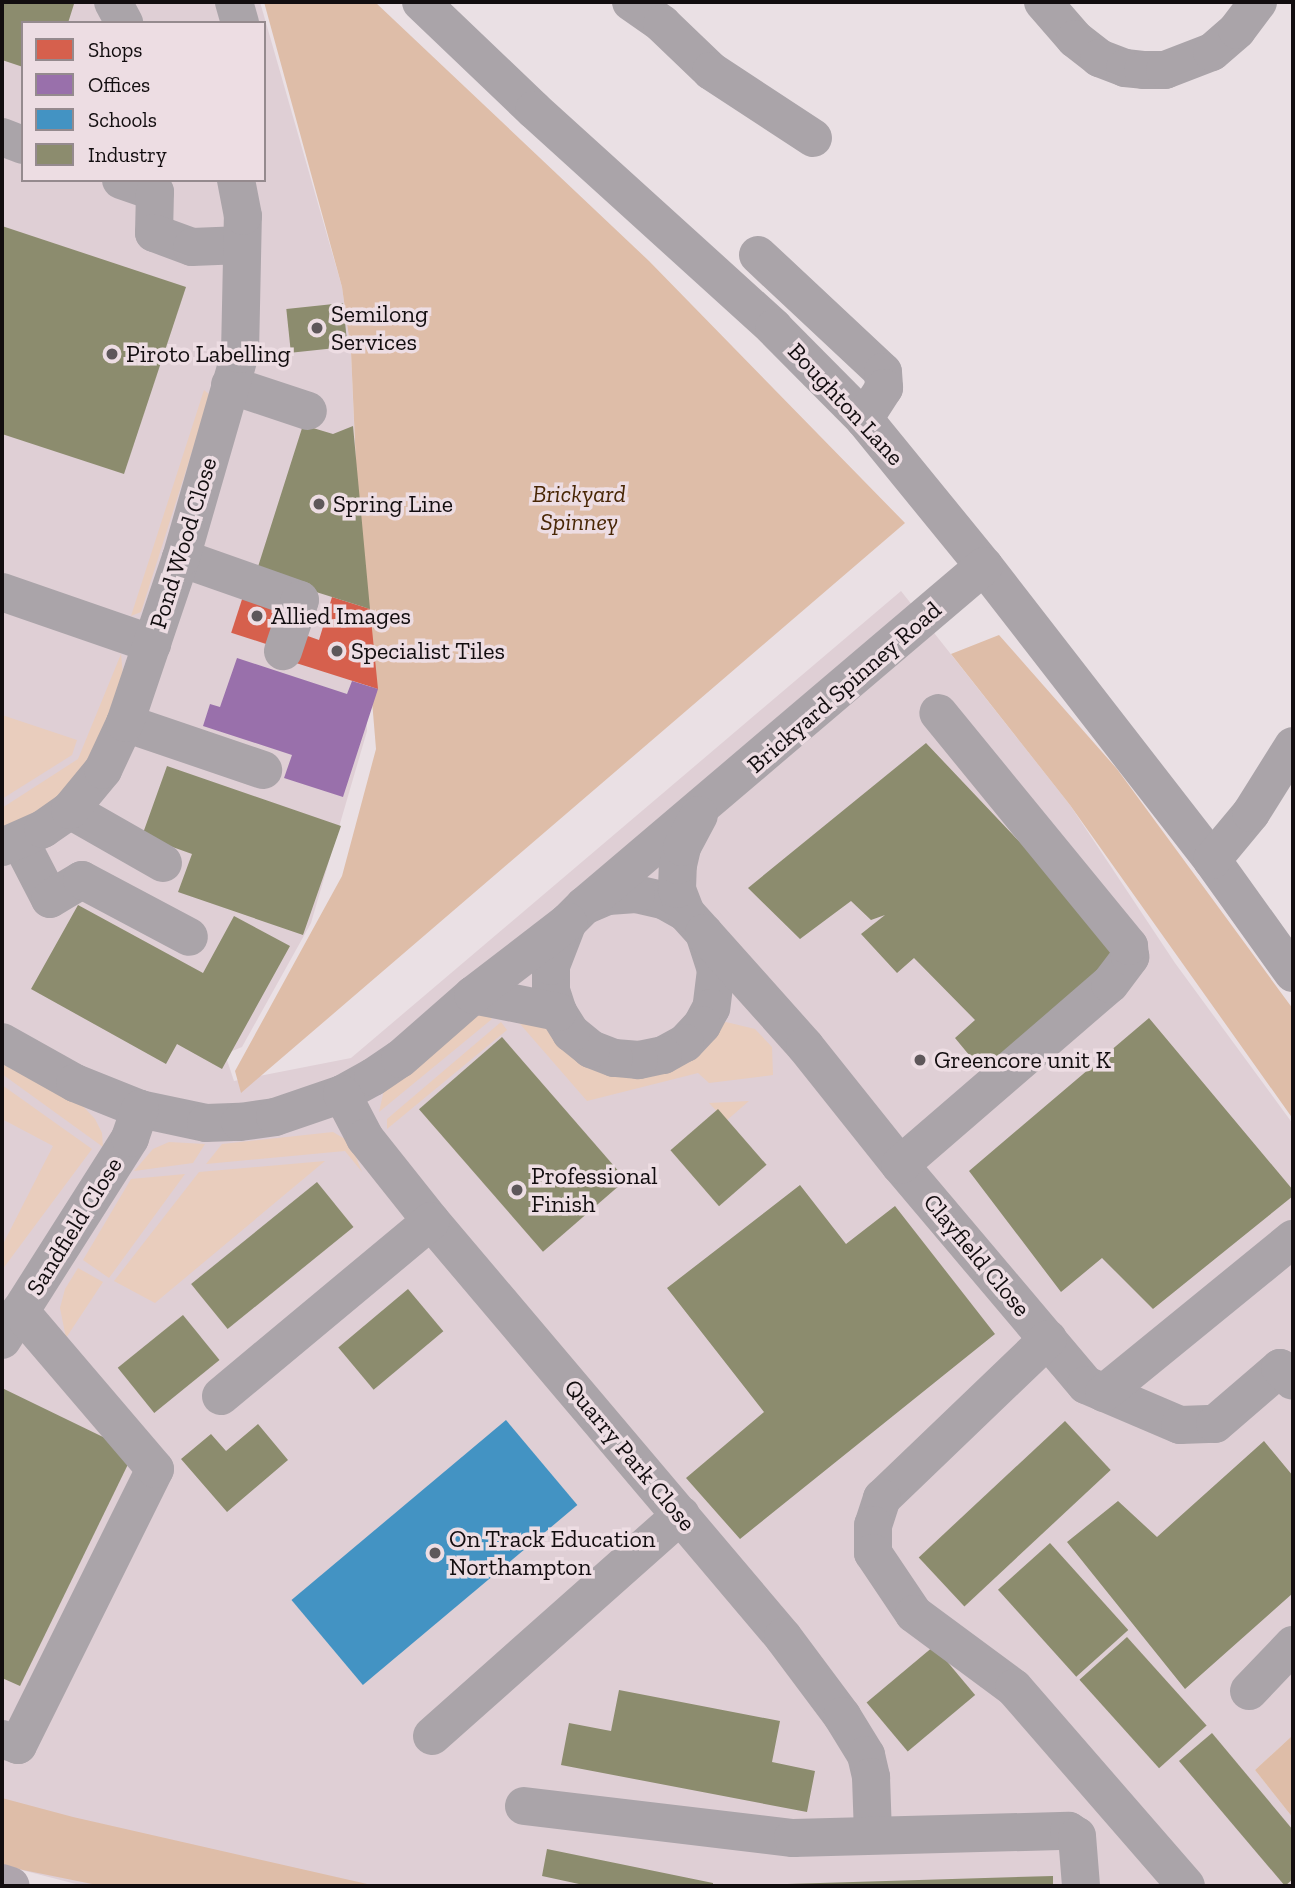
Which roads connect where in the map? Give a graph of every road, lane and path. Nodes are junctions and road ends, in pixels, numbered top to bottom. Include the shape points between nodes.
1 (113, 2) edge
2 (234, 2) edge
3 (421, 2) edge
4 (631, 2) edge
5 (1044, 2) edge
6 (1258, 2) edge
7 (669, 13) edge
8 (123, 21) edge
9 (239, 21) edge
10 (2, 138) edge
11 (813, 138) dead end
12 (21, 144) edge
13 (127, 182) edge
14 (236, 182) edge
15 (242, 245) junction
16 (758, 255) dead end
17 (230, 385) junction
18 (308, 411) dead end
19 (864, 419) junction
20 (181, 558) junction
21 (985, 566) junction
22 (2, 592) edge
23 (152, 644) junction
24 (283, 651) dead end
25 (938, 713) dead end
26 (125, 723) junction
27 (1293, 746) edge
28 (263, 770) dead end
29 (703, 807) junction
30 (70, 810) junction
31 (11, 844) edge
32 (1212, 860) junction
33 (163, 863) dead end
34 (576, 914) junction
35 (695, 923) junction
36 (189, 937) dead end
37 (1293, 973) edge
38 (473, 995) junction
39 (558, 1012) junction
40 (702, 1025) junction
41 (2, 1042) edge
42 (805, 1046) junction
43 (342, 1094) junction
44 (140, 1109) junction
45 (900, 1165) junction
46 (431, 1221) junction
47 (1293, 1238) edge
48 (8, 1330) edge
49 (1048, 1339) junction
50 (1293, 1381) edge
51 (1104, 1392) junction
52 (221, 1396) dead end
53 (681, 1515) junction
54 (1293, 1645) edge
55 (1249, 1690) dead end
56 (432, 1736) dead end
57 (2, 1739) edge
58 (524, 1806) dead end
59 (873, 1835) junction
60 (2, 1883) edge
61 (11, 1886) edge
62 (1081, 1886) edge
63 (1186, 1886) edge

1 - 8 street
2 - 9 street
3 - 19 street, Boughton Lane via 774,328
4 - 7 street
5 - 6 street via 1075,40 1099,58 1143,70 1166,70 1212,52 1237,30
7 - 11 street via 711,71
10 - 12 street
13 - 15 street via 155,192 154,233 192,247
14 - 15 street, Pond Wood Close via 243,216
15 - 17 street, Pond Wood Close via 240,354
16 - 19 street via 883,372 884,388
17 - 18 street
17 - 20 street, Pond Wood Close
19 - 21 street, Boughton Lane
20 - 23 street, Pond Wood Close
20 - 24 street via 300,600
21 - 29 street, Brickyard Spinney Road
21 - 32 street, Boughton Lane
22 - 23 street
23 - 26 street, Pond Wood Close
25 - 45 street via 1129,947 1130,957 1110,985
26 - 28 street
26 - 30 street, Pond Wood Close via 103,770
27 - 32 street via 1251,813
29 - 34 street, Brickyard Spinney Road
29 - 35 street, Brickyard Spinney Road via 678,865 677,889
30 - 31 street, Pond Wood Close
30 - 33 street
31 - 36 street via 50,900 82,880
32 - 37 street, Boughton Lane
34 - 35 street via 608,896 636,894 663,900
34 - 38 street, Brickyard Spinney Road
34 - 39 street via 551,966
35 - 40 street via 712,950 716,989
35 - 42 street, Clayfield Close
38 - 39 street
38 - 43 street, Brickyard Spinney Road via 400,1059
39 - 40 street via 572,1033 591,1049 614,1058 639,1060 663,1055 685,1043
40 - 42 street, Clayfield Close via 721,1017 763,1021
41 - 44 street, Brickyard Spinney Road via 75,1083
42 - 45 street, Clayfield Close
43 - 44 street, Brickyard Spinney Road via 287,1113 240,1122 206,1123
43 - 46 street, Quarry Park Close via 365,1138
44 - 48 street, Sandfield Close via 130,1138
45 - 49 street, Clayfield Close
46 - 52 street
46 - 53 street, Quarry Park Close
47 - 51 street
48 - 57 street via 155,1469 18,1745
49 - 51 street, Clayfield Close via 1086,1385
49 - 63 street via 882,1498 873,1525 873,1553 914,1614 1014,1688
50 - 51 street, Clayfield Close via 1280,1368 1215,1424 1180,1425
53 - 56 street
53 - 59 street, Quarry Park Close via 783,1637 866,1755
54 - 55 street
58 - 59 street via 793,1838
59 - 62 street via 1069,1830 1077,1836
60 - 61 main road

